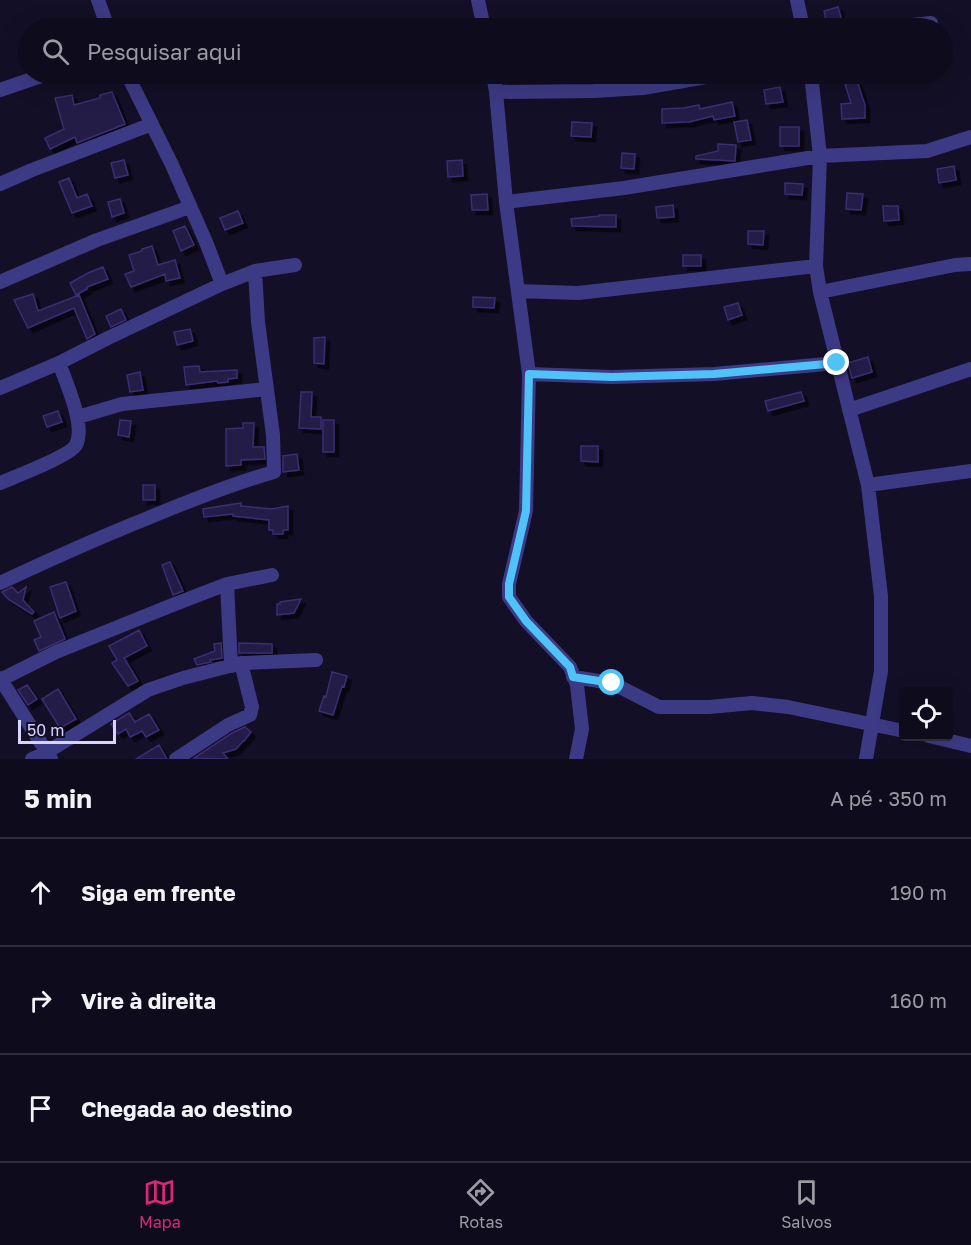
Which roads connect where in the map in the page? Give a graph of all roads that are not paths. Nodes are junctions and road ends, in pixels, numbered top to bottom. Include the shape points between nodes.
1 (98, 0) edge
2 (478, 0) edge
3 (796, 0) edge
4 (104, 18) edge
5 (482, 18) edge
6 (800, 18) edge
7 (18, 84) edge
8 (132, 84) edge
9 (495, 84) edge
10 (666, 84) edge
11 (812, 84) edge
12 (0, 90) edge
13 (496, 92) junction
14 (152, 124) junction
15 (971, 137) edge
16 (820, 156) junction
17 (0, 184) edge
18 (506, 202) junction
19 (190, 207) junction
20 (971, 264) edge
21 (295, 265) dead end
22 (816, 266) junction
23 (255, 271) junction
24 (0, 282) edge
25 (222, 284) junction
26 (518, 291) junction
27 (820, 292) junction
28 (59, 363) junction
29 (837, 363) junction
30 (971, 369) edge
31 (529, 374) junction
32 (0, 388) edge
33 (267, 389) junction
34 (849, 410) junction
35 (78, 417) junction
36 (971, 471) edge
37 (0, 483) edge
38 (868, 485) junction
39 (272, 575) dead end
40 (0, 583) edge
41 (227, 584) junction
42 (316, 660) dead end
43 (236, 665) junction
44 (573, 677) junction
45 (0, 679) edge
46 (873, 724) junction
47 (899, 730) edge
48 (950, 741) edge
49 (971, 746) edge
50 (49, 756) edge
51 (32, 759) edge
52 (176, 759) edge
53 (576, 759) edge
54 (866, 759) edge

1 - 4 street
2 - 5 street
3 - 6 street
7 - 12 street
8 - 14 street
9 - 13 street
10 - 13 street via 594,91
11 - 16 street
13 - 18 street
14 - 17 street
14 - 19 street
15 - 16 street via 927,151
16 - 18 street via 624,188
16 - 22 street
18 - 26 street
19 - 24 street via 96,240
19 - 25 street
20 - 27 street
21 - 23 street
22 - 26 street via 578,293
22 - 27 street
23 - 25 street
23 - 33 street
25 - 28 street
26 - 31 street
27 - 29 street
28 - 32 street
28 - 35 street
29 - 31 street via 714,374
29 - 34 street
30 - 34 street
31 - 44 street via 526,511 509,597 570,667
33 - 35 street via 122,404
33 - 40 street via 274,472 164,511
34 - 38 street
35 - 37 street via 76,445 71,451
36 - 38 street
38 - 46 street via 881,596 881,671
39 - 41 street
41 - 43 street
41 - 45 street via 85,639
42 - 43 street
43 - 50 street via 148,690
43 - 52 street via 252,707 250,715 228,724
44 - 46 street via 612,683 659,707 753,703
44 - 53 street via 582,729
45 - 50 street
46 - 47 street
46 - 54 street
48 - 49 street
50 - 51 street

